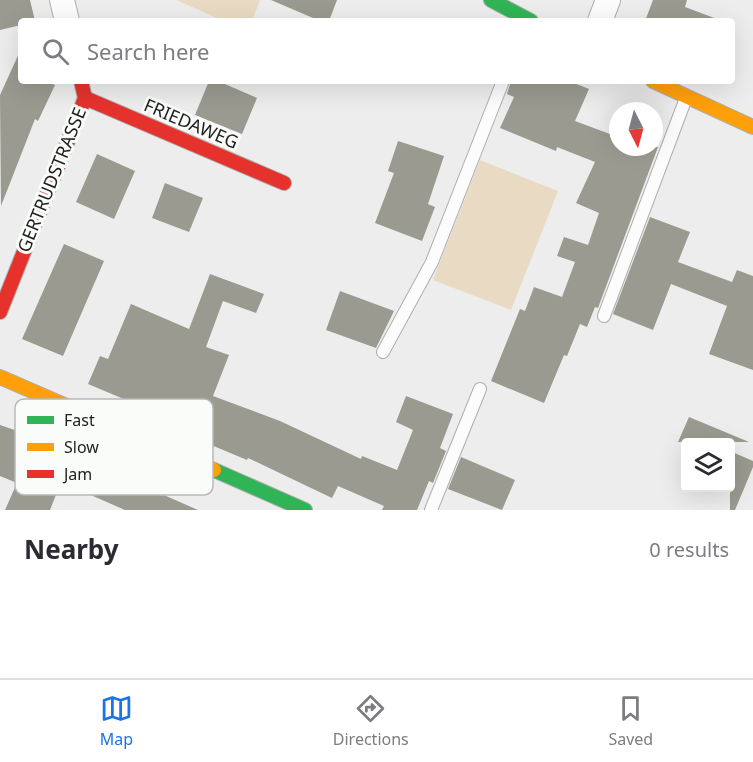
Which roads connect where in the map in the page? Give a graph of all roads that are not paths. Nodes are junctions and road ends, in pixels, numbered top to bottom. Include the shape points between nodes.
1 (62, 0) edge
2 (491, 0) edge
3 (608, 0) edge
4 (66, 18) edge
5 (524, 18) edge
6 (601, 18) edge
7 (82, 84) edge
8 (501, 84) edge
9 (659, 84) edge
10 (687, 97) junction
11 (85, 98) junction
12 (753, 128) edge
13 (284, 183) dead end
14 (0, 312) edge
15 (604, 316) dead end
16 (383, 352) dead end
17 (0, 377) edge
18 (480, 389) dead end
19 (50, 399) edge
20 (213, 470) edge
21 (304, 510) edge
22 (431, 510) edge

1 - 4 street
2 - 5 street
3 - 6 street
7 - 11 street, GERTRUDSTRASSE
8 - 16 lane via 432,262
9 - 10 street
10 - 12 street
10 - 15 lane
11 - 13 street, FRIEDAWEG
11 - 14 street, GERTRUDSTRASSE
17 - 19 street
18 - 22 lane
20 - 21 street

